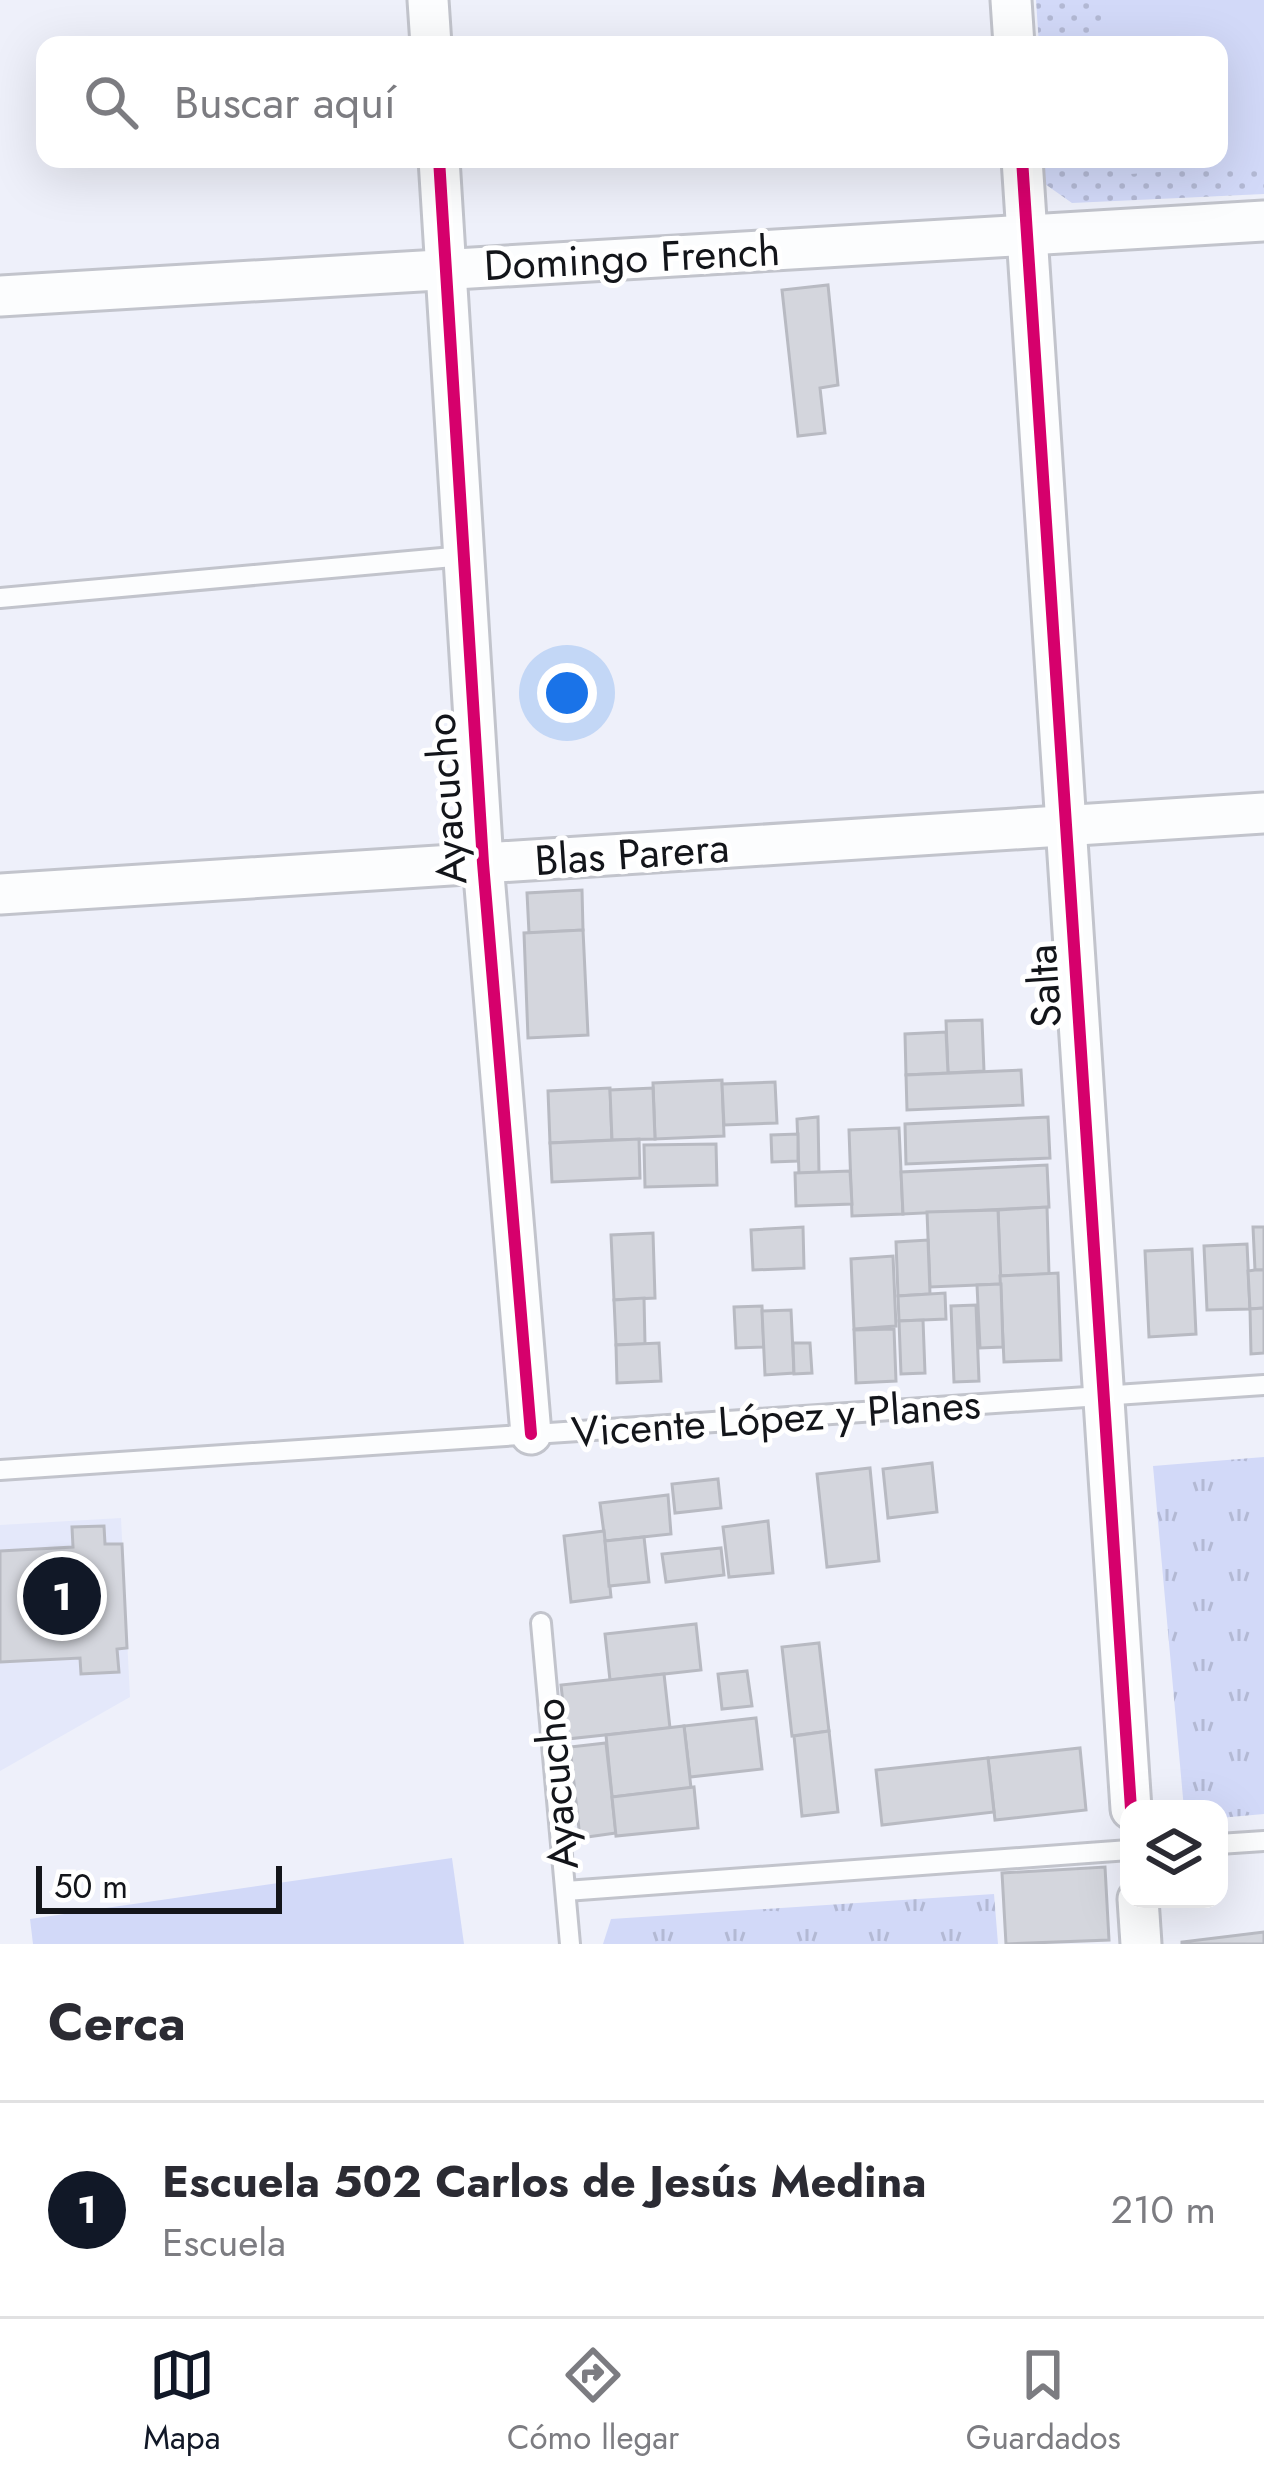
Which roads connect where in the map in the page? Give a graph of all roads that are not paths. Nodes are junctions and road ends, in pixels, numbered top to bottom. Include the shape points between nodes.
1 (428, 0) edge
2 (1011, 0) edge
3 (430, 36) edge
4 (1013, 36) edge
5 (440, 168) edge
6 (1023, 168) edge
7 (1264, 220) edge
8 (1027, 235) junction
9 (446, 269) junction
10 (0, 296) edge
11 (464, 556) junction
12 (0, 598) edge
13 (1264, 813) edge
14 (1066, 826) junction
15 (483, 863) junction
16 (0, 894) edge
17 (1264, 1384) edge
18 (1103, 1396) junction
19 (531, 1434) junction
20 (0, 1470) edge
21 (541, 1623) dead end
22 (1131, 1800) edge
23 (1264, 1840) edge
24 (1228, 1843) edge
25 (1120, 1851) edge
26 (566, 1891) junction
27 (1139, 1908) edge
28 (570, 1944) edge
29 (1141, 1944) edge

1 - 3 street
2 - 4 street
5 - 9 street, Ayacucho
6 - 8 street, Salta
7 - 8 street, Domingo French
8 - 9 street, Domingo French
8 - 14 street, Salta
9 - 10 street, Domingo French
9 - 11 street, Ayacucho
11 - 12 lane
11 - 15 street, Ayacucho
13 - 14 street, Blas Parera
14 - 15 street, Blas Parera
14 - 18 street, Salta
15 - 16 street, Blas Parera
15 - 19 street, Ayacucho
17 - 18 lane, Vicente López y Planes
18 - 19 lane, Vicente López y Planes
18 - 22 street, Salta
19 - 20 lane, Vicente López y Planes
21 - 26 lane, Ayacucho
23 - 24 lane
25 - 26 lane
26 - 28 lane, Ayacucho
27 - 29 street

